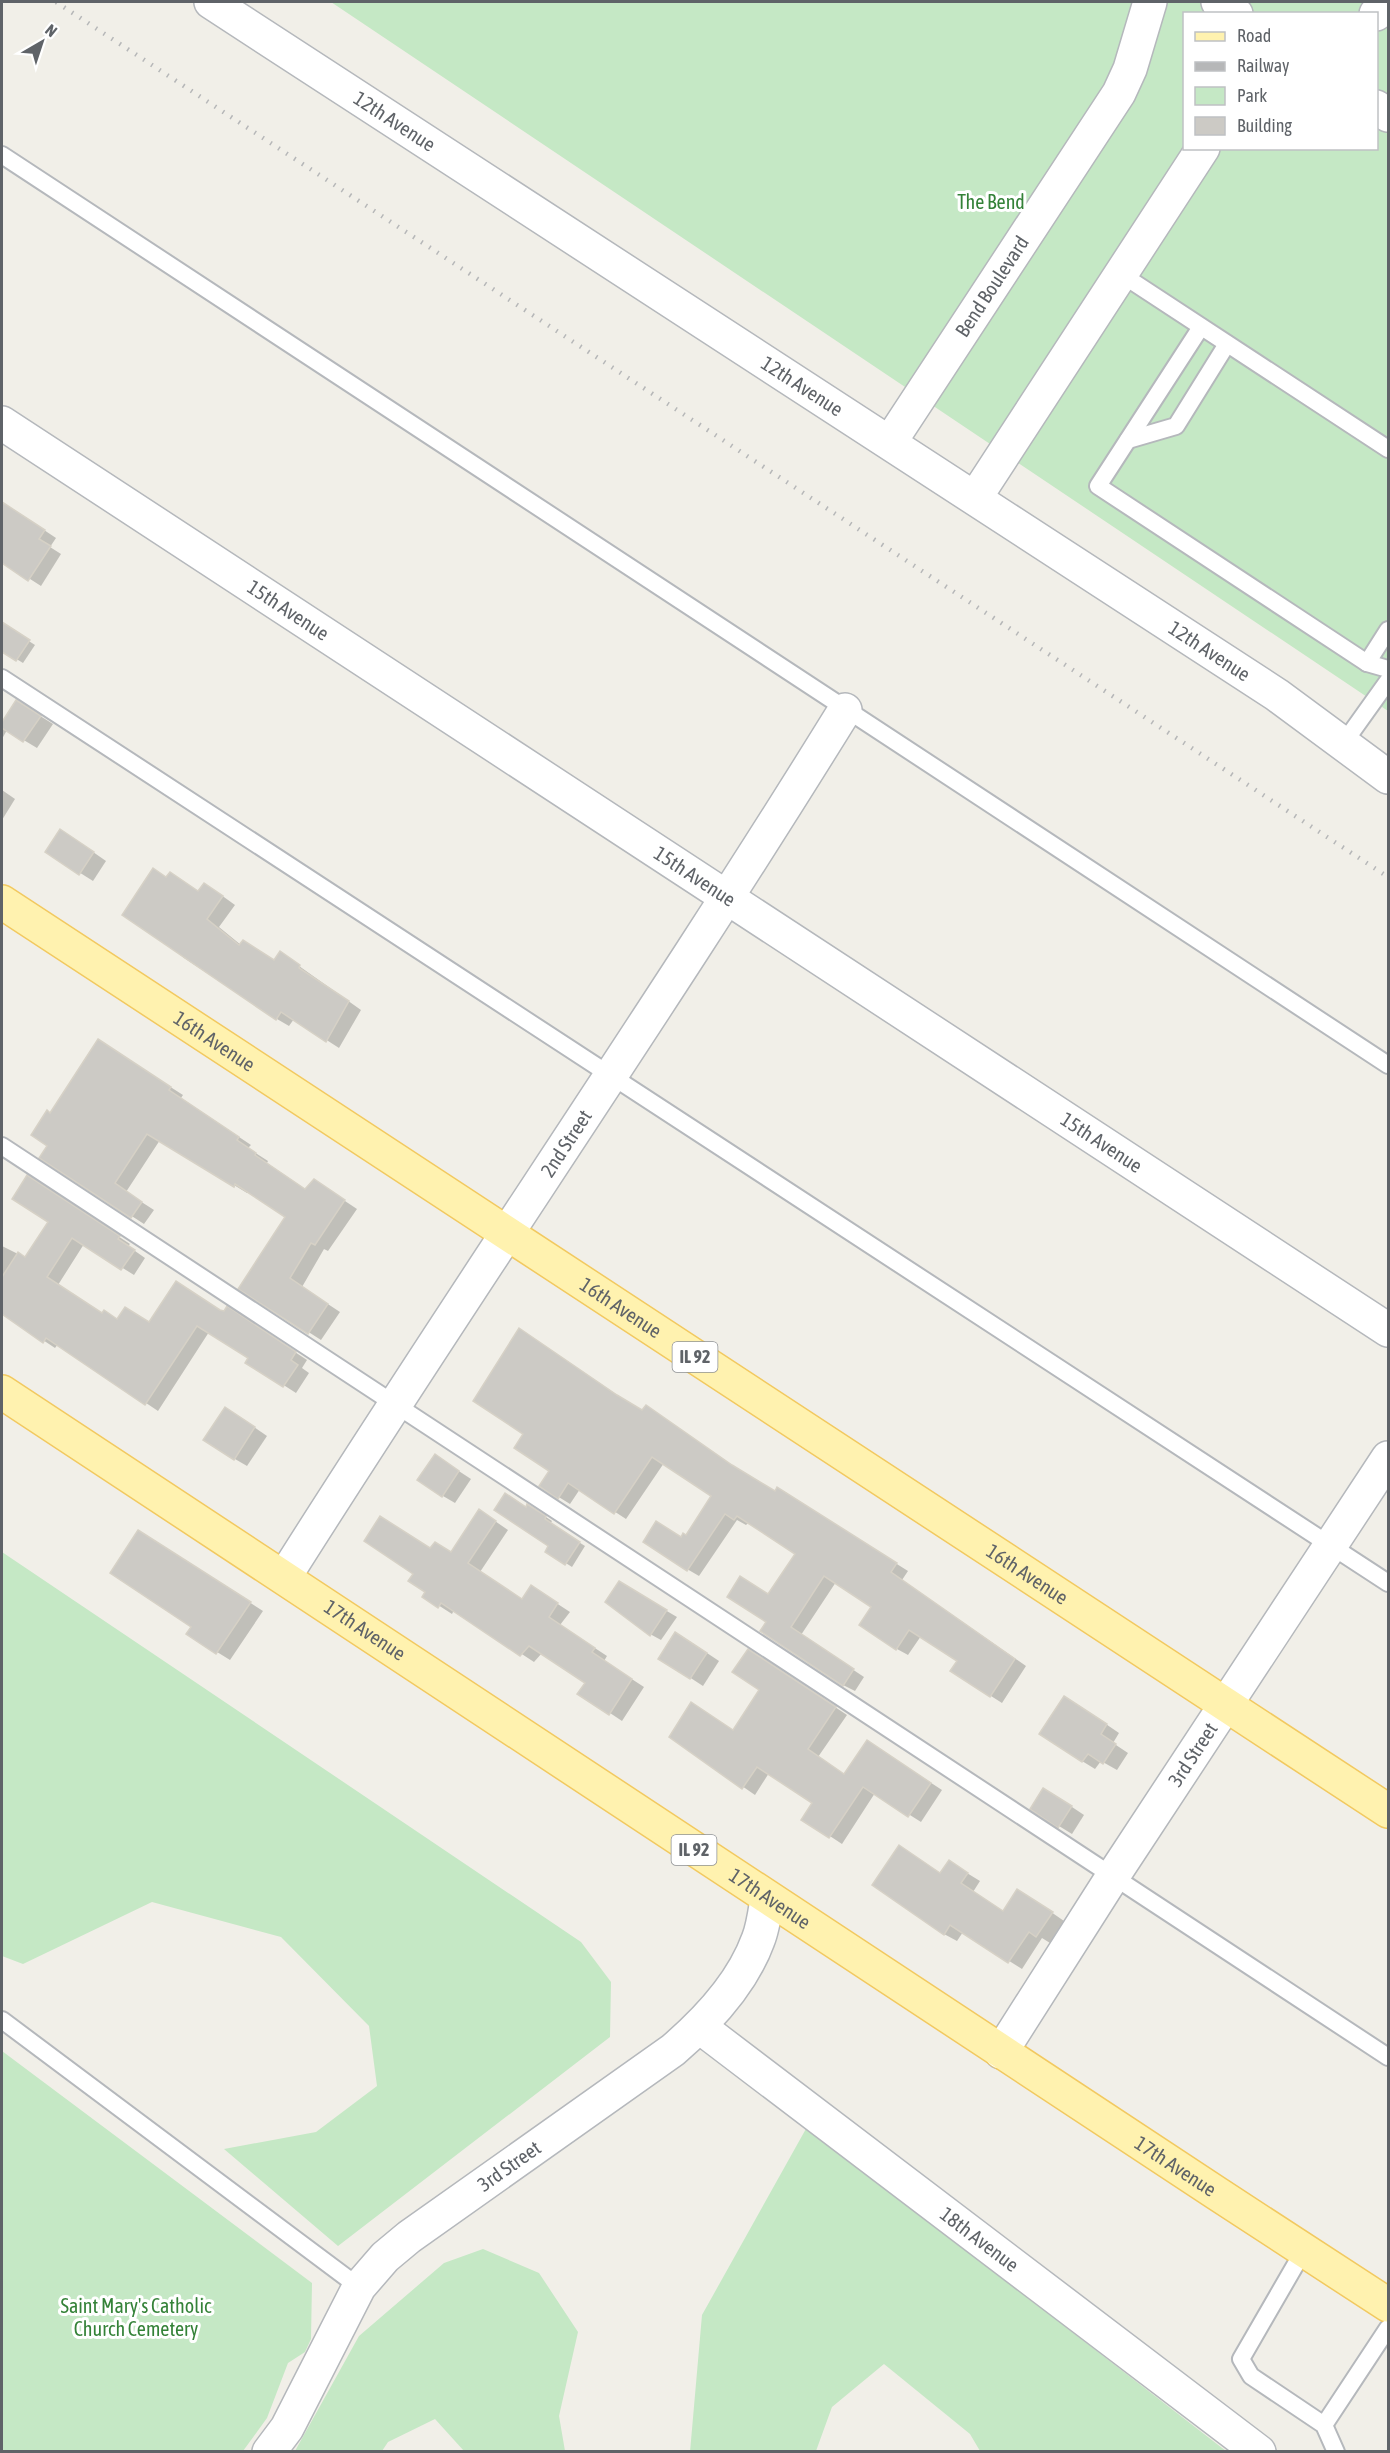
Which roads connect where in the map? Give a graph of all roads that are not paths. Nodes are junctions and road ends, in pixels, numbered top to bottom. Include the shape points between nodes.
1 (211, 2) edge
2 (1150, 2) edge
3 (1218, 2) edge
4 (1233, 12) edge
5 (1202, 150) edge
6 (2, 155) edge
7 (1120, 274) junction
8 (1201, 327) junction
9 (1227, 344) junction
10 (2, 423) edge
11 (1128, 440) junction
12 (890, 442) junction
13 (1389, 449) edge
14 (975, 498) junction
15 (1389, 630) edge
16 (1367, 663) junction
17 (1389, 669) edge
18 (2, 678) edge
19 (1389, 681) edge
20 (845, 711) junction
21 (1343, 744) junction
22 (1389, 777) edge
23 (729, 898) junction
24 (2, 902) edge
25 (1389, 1065) edge
26 (613, 1075) junction
27 (2, 1146) edge
28 (508, 1234) junction
29 (1389, 1330) edge
30 (2, 1392) edge
31 (393, 1405) junction
32 (1389, 1458) edge
33 (1332, 1546) junction
34 (285, 1576) junction
35 (1389, 1583) edge
36 (1227, 1705) junction
37 (1389, 1811) edge
38 (1113, 1876) junction
39 (767, 1899) junction
40 (2, 2019) edge
41 (700, 2027) junction
42 (1001, 2052) junction
43 (1389, 2057) edge
44 (1304, 2250) junction
45 (360, 2287) junction
46 (1389, 2305) edge
47 (1389, 2328) edge
48 (1324, 2425) junction
49 (269, 2451) edge
50 (1259, 2451) edge
51 (1336, 2451) edge

1 - 12 street, 12th Avenue
2 - 12 street, Bend Boulevard via 1131,69 1119,93
3 - 4 street
5 - 7 street
6 - 20 lane
7 - 8 lane
7 - 14 street
8 - 9 lane
8 - 11 lane
9 - 11 lane via 1176,426
9 - 13 lane
10 - 23 street, 15th Avenue
11 - 16 lane via 1098,486
12 - 14 street, 12th Avenue
14 - 21 street, 12th Avenue via 1276,695
15 - 16 lane
16 - 17 lane
18 - 26 lane
19 - 21 lane
20 - 23 street, 2nd Street
20 - 25 lane
21 - 22 street, 12th Avenue
23 - 26 street, 2nd Street
23 - 29 street, 15th Avenue
24 - 28 main road, 16th Avenue / IL 92
26 - 28 street, 2nd Street
26 - 33 lane
27 - 31 lane
28 - 31 street, 2nd Street
28 - 36 main road, 16th Avenue / IL 92
30 - 34 main road, 17th Avenue / IL 92
31 - 34 street, 2nd Street
31 - 38 lane
32 - 33 street, 3rd Street
33 - 35 lane
33 - 36 street, 3rd Street
34 - 39 main road, 17th Avenue / IL 92
36 - 37 main road, 16th Avenue / IL 92
36 - 38 street, 3rd Street
38 - 42 street, 3rd Street
38 - 43 lane
39 - 41 street, 3rd Street via 759,1939 746,1966
39 - 42 main road, 17th Avenue / IL 92
40 - 45 lane
41 - 45 street, 3rd Street via 409,2237 385,2257
41 - 50 street, 18th Avenue
42 - 44 main road, 17th Avenue / IL 92
44 - 46 main road, 17th Avenue / IL 92
44 - 48 lane via 1242,2359 1251,2376
45 - 49 street, 3rd Street via 287,2428
47 - 48 lane
48 - 51 lane

